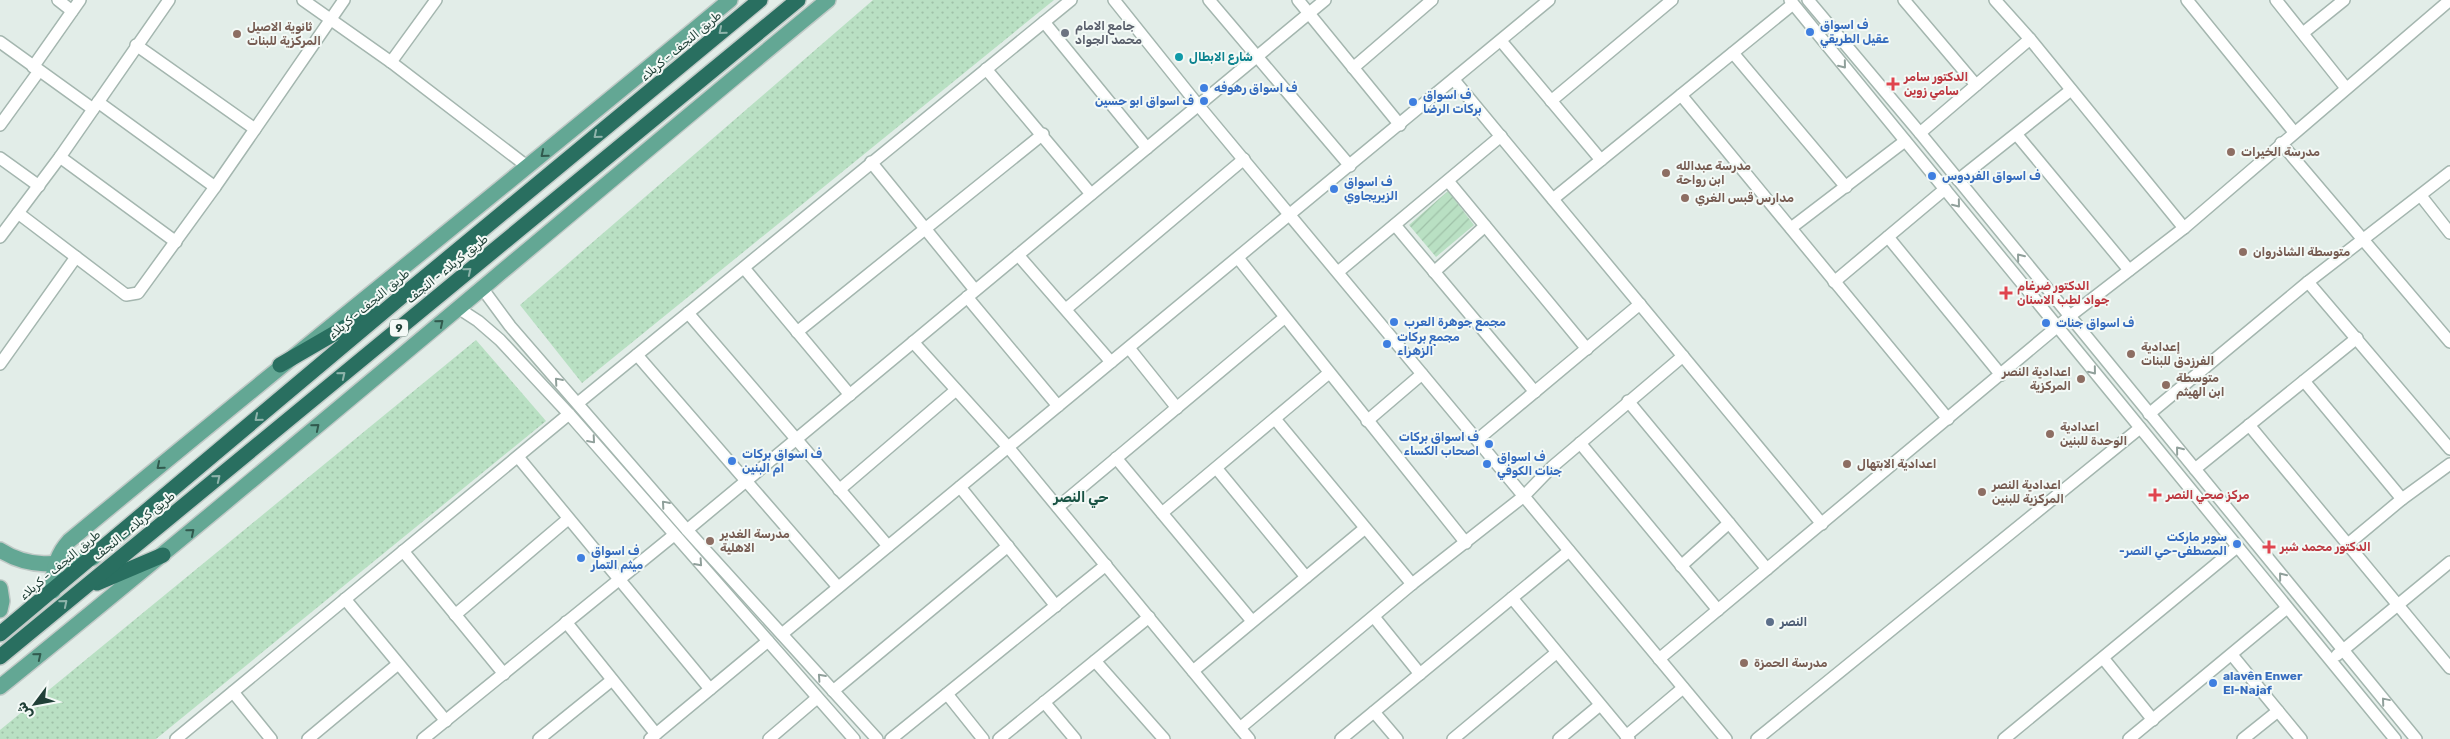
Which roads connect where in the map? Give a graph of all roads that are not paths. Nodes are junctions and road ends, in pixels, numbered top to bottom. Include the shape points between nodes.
1 (58, 0) edge
2 (80, 0) edge
3 (168, 0) edge
4 (302, 0) edge
5 (344, 0) edge
6 (436, 0) edge
7 (730, 0) edge
8 (760, 0) edge
9 (798, 0) edge
10 (828, 0) edge
11 (1071, 0) edge
12 (1114, 0) edge
13 (1209, 0) edge
14 (1298, 0) edge
15 (1324, 0) edge
16 (1432, 0) edge
17 (1550, 0) edge
18 (1672, 0) edge
19 (1808, 0) edge
20 (1904, 0) edge
21 (1995, 0) edge
22 (2187, 0) edge
23 (2276, 0) edge
24 (2344, 0) edge
25 (2450, 0) edge
26 (1792, 2) edge
27 (72, 10) junction
28 (1308, 13) junction
29 (330, 20) junction
30 (1044, 22) junction
31 (2303, 33) junction
32 (2030, 39) junction
33 (1501, 41) junction
34 (0, 42) edge
35 (136, 45) junction
36 (1733, 53) junction
37 (1256, 57) junction
38 (391, 62) junction
39 (1354, 68) junction
40 (36, 69) junction
41 (986, 69) junction
42 (1454, 80) junction
43 (1976, 85) junction
44 (2346, 88) junction
45 (2071, 90) junction
46 (1681, 95) junction
47 (1551, 101) junction
48 (95, 106) junction
49 (1198, 106) junction
50 (0, 125) edge
51 (1400, 125) junction
52 (255, 129) junction
53 (2294, 132) junction
54 (1920, 133) junction
55 (1043, 134) junction
56 (2017, 135) junction
57 (1501, 136) junction
58 (1906, 141) junction
59 (2281, 143) junction
60 (1146, 148) junction
61 (60, 157) junction
62 (0, 158) edge
63 (1244, 159) junction
64 (1601, 160) junction
65 (871, 162) junction
66 (1350, 166) junction
67 (528, 167) junction
68 (2450, 172) edge
69 (1958, 180) junction
70 (1448, 181) junction
71 (39, 186) junction
72 (1846, 186) junction
73 (215, 187) junction
74 (1945, 189) junction
75 (1091, 194) junction
76 (2421, 196) junction
77 (1553, 199) junction
78 (18, 213) junction
79 (1290, 215) junction
80 (1395, 225) junction
81 (1485, 226) junction
82 (926, 228) junction
83 (1791, 228) junction
84 (2184, 228) junction
85 (2450, 233) edge
86 (0, 237) edge
87 (1888, 237) junction
88 (2364, 240) junction
89 (176, 242) junction
90 (1018, 255) junction
91 (76, 257) junction
92 (1238, 258) junction
93 (744, 268) junction
94 (2129, 270) junction
95 (1338, 272) junction
96 (1434, 272) junction
97 (1834, 282) junction
98 (2308, 282) junction
99 (482, 288) junction
100 (407, 292) junction
101 (971, 294) junction
102 (2056, 300) junction
103 (1640, 304) junction
104 (458, 308) junction
105 (1066, 309) junction
106 (2044, 311) junction
107 (688, 313) junction
108 (2070, 316) junction
109 (1284, 318) junction
110 (510, 326) junction
111 (2058, 327) junction
112 (797, 332) junction
113 (2085, 335) junction
114 (2357, 338) junction
115 (500, 340) junction
116 (913, 342) junction
117 (2450, 342) edge
118 (2072, 345) junction
119 (1129, 348) junction
120 (1587, 348) junction
121 (637, 355) junction
122 (1683, 356) junction
123 (1111, 362) junction
124 (0, 364) edge
125 (280, 365) junction
126 (1329, 374) junction
127 (1422, 374) junction
128 (2001, 375) junction
129 (2304, 381) junction
130 (956, 390) junction
131 (1534, 392) junction
132 (850, 394) junction
133 (1628, 401) junction
134 (578, 403) junction
135 (1058, 406) junction
136 (1177, 408) junction
137 (569, 414) junction
138 (2149, 414) junction
139 (1275, 419) junction
140 (1948, 419) junction
141 (1368, 421) junction
142 (2250, 425) junction
143 (2140, 428) junction
144 (795, 440) junction
145 (1477, 440) junction
146 (1580, 443) junction
147 (1008, 447) junction
148 (2450, 449) edge
149 (518, 457) junction
150 (1116, 458) junction
151 (2450, 464) edge
152 (1217, 469) junction
153 (2194, 469) junction
154 (746, 481) junction
155 (960, 487) junction
156 (840, 490) junction
157 (1524, 496) junction
158 (2402, 499) junction
159 (1058, 507) junction
160 (1162, 514) junction
161 (568, 519) junction
162 (1730, 523) junction
163 (1822, 524) junction
164 (1364, 529) junction
165 (687, 530) junction
166 (674, 535) junction
167 (1466, 544) junction
168 (2348, 544) junction
169 (888, 546) junction
170 (1008, 546) junction
171 (2237, 547) junction
172 (0, 550) edge
173 (1569, 551) junction
174 (403, 552) junction
175 (164, 555) junction
176 (93, 558) junction
177 (2450, 562) edge
178 (55, 565) junction
179 (1106, 565) junction
180 (1681, 566) junction
181 (1768, 569) junction
182 (1306, 577) junction
183 (618, 580) junction
184 (1412, 584) junction
185 (838, 587) junction
186 (0, 588) edge
187 (81, 589) junction
188 (53, 590) junction
189 (1512, 598) junction
190 (345, 599) junction
191 (2398, 604) junction
192 (1056, 606) junction
193 (2287, 608) junction
194 (0, 610) edge
195 (1718, 610) junction
196 (455, 615) junction
197 (1149, 617) junction
198 (1374, 617) junction
199 (1252, 621) junction
200 (566, 622) junction
201 (2327, 631) junction
202 (0, 634) edge
203 (782, 634) junction
204 (768, 641) junction
205 (2316, 642) junction
206 (2343, 650) junction
207 (1556, 653) junction
208 (2232, 655) junction
209 (0, 657) edge
210 (2103, 658) junction
211 (1659, 659) junction
212 (2330, 660) junction
213 (1095, 661) junction
214 (2448, 662) edge
215 (2353, 663) junction
216 (398, 664) junction
217 (1193, 671) junction
218 (2340, 672) junction
219 (504, 674) junction
220 (1420, 674) junction
221 (612, 680) junction
222 (0, 687) edge
223 (1683, 688) junction
224 (710, 689) junction
225 (833, 691) junction
226 (233, 692) junction
227 (947, 694) junction
228 (817, 698) junction
229 (1044, 702) junction
230 (1600, 705) junction
231 (2278, 711) junction
232 (1374, 712) junction
233 (857, 717) junction
234 (2153, 720) junction
235 (446, 721) junction
236 (845, 728) junction
237 (1240, 728) junction
238 (653, 736) edge
239 (1627, 737) edge
240 (176, 739) edge
241 (271, 739) edge
242 (308, 739) edge
243 (424, 739) edge
244 (539, 739) edge
245 (769, 739) edge
246 (854, 739) edge
247 (877, 739) edge
248 (891, 739) edge
249 (983, 739) edge
250 (999, 739) edge
251 (1076, 739) edge
252 (1164, 739) edge
253 (1249, 739) edge
254 (1341, 739) edge
255 (1397, 739) edge
256 (1453, 739) edge
257 (1559, 739) edge
258 (1726, 739) edge
259 (1757, 739) edge
260 (2004, 739) edge
261 (2129, 739) edge
262 (2243, 739) edge
263 (2301, 739) edge
264 (2395, 739) edge
265 (2416, 739) edge

1 - 27 street
2 - 27 street
3 - 35 street
4 - 29 street
5 - 29 street
6 - 38 street
7 -> 67 main road
8 -> 100 highway, طريق النجف - کربلاء / 9
187 -> 9 highway, طريق کربلاء - النجف / 9
10 - 99 main road
11 - 30 street
12 - 49 street
13 - 37 street
14 - 28 street
15 - 28 street
16 - 39 street
17 - 33 street
18 - 47 street
19 - 54 street
20 - 43 street
21 - 32 street
22 - 53 street
23 - 31 street
24 - 31 street
25 - 44 street
26 - 36 street
26 -> 58 street
27 - 40 street
28 - 37 street
28 - 39 street
29 - 38 street
29 - 52 street
30 - 41 street
30 - 60 street
31 - 44 street
32 - 43 street
32 - 45 street
33 - 42 street
33 - 47 street
34 - 40 street
35 - 48 street
35 - 52 street
36 - 46 street
36 - 72 street
37 - 49 street
37 - 66 street
38 - 67 street
39 - 51 street
40 - 48 street
40 - 50 street
41 - 55 street
41 - 65 street
42 - 51 street
42 - 57 street
43 - 54 street
44 - 53 street
45 - 56 street
45 - 84 street
46 - 64 street
46 - 83 street
47 - 64 street
48 - 61 street
48 - 73 street
49 - 60 street
49 - 63 street
51 - 66 street
52 - 73 street
53 - 59 street
54 - 69 street
55 - 75 street
55 - 82 street
56 - 69 street
56 - 94 street
57 - 70 street
57 - 77 street
58 - 72 street
58 - 74 street
59 - 84 street
59 - 88 street
60 - 75 street
61 - 71 street
61 - 89 street
62 - 71 street
63 - 79 street
63 - 105 street
64 - 77 street
65 - 82 street
65 - 93 street
66 - 79 street
67 - 125 main road
68 - 76 street
102 -> 69 street
70 - 80 street
70 - 81 street
71 - 78 street
72 - 83 street
73 - 89 street
74 - 87 street
74 -> 106 street
75 - 90 street
76 - 85 street
76 - 88 street
77 - 103 street
78 - 86 street
78 - 91 street
79 - 92 street
79 - 95 street
80 - 95 street
80 - 96 street
81 - 96 street
81 - 120 street
82 - 101 street
82 - 112 street
83 - 97 street
84 - 94 street
87 - 97 street
87 - 128 street
88 - 98 street
88 - 117 street
89 - 91 street via 142,289 132,296
90 - 101 street
90 - 105 street
91 - 124 street
92 - 109 street
92 - 119 street
93 - 107 street
93 - 112 street
94 - 108 street
95 - 127 street
96 - 131 street
97 - 140 street
98 - 114 street
98 - 138 street
99 - 104 main road
99 - 110 street
100 - 125 highway
100 -> 176 highway, طريق النجف - کربلاء / 9
101 - 116 street
101 - 135 street
102 - 106 street via 2053,309
102 - 108 street
103 - 120 street
103 - 122 street
104 - 115 street
175 -> 104 main road
105 - 123 street
106 - 111 street
107 - 121 street
107 - 144 street
108 - 111 street
108 - 113 street
109 - 126 street
109 - 136 street
110 - 115 street via 505,325 498,331
134 -> 110 street
111 - 118 street
111 - 128 street
112 - 132 street
113 - 118 street via 2076,336
113 - 138 street
114 - 129 street
114 - 148 street
115 - 137 street
116 - 130 street
116 - 132 street
118 -> 143 street
119 - 123 street
119 - 136 street
120 - 131 street
121 - 134 street
121 - 154 street
122 - 133 street
122 - 163 street
123 - 135 street
125 -> 178 main road via 69,541
126 - 139 street
126 - 141 street
127 - 141 street
127 - 145 street
128 - 140 street
129 - 142 street
129 - 158 street
130 - 147 street
130 - 156 street
131 - 145 street
132 - 144 street
133 - 146 street
133 - 162 street
165 -> 134 street
135 - 147 street
136 - 150 street
137 - 149 street
137 -> 166 street
153 -> 138 street
139 - 152 street
139 - 164 street
140 - 163 street
141 - 167 street
142 - 153 street
142 - 168 street
143 - 171 street
143 - 259 street
144 - 154 street
144 - 156 street
145 - 157 street
146 - 157 street
146 - 180 street
147 - 155 street
147 - 159 street
149 - 161 street
149 - 174 street
150 - 159 street
150 - 160 street
151 - 158 street
152 - 160 street
152 - 182 street
201 -> 153 street
154 - 165 street
154 - 185 street
155 - 169 street
155 - 170 street
156 - 169 street
157 - 167 street
157 - 173 street
158 - 168 street
159 - 179 street
160 - 199 street
161 - 183 street
161 - 196 street
162 - 180 street
162 - 181 street
163 - 181 street
164 - 182 street
164 - 184 street
165 - 203 street
166 - 183 street
166 -> 204 street
167 - 184 street
168 - 191 street
169 - 185 street
170 - 192 street
170 - 225 street
171 - 193 street
171 - 210 street
172 - 178 main road via 27,563
173 - 189 street
173 - 211 street
174 - 190 street
174 - 196 street
175 - 187 highway
222 -> 175 main road
176 - 178 main road
176 - 188 highway, طريق النجف - کربلاء / 9
177 - 191 street
178 - 188 main road
179 - 192 street
179 - 197 street
180 - 195 street
181 - 195 street
182 - 199 street
183 - 200 street
183 - 224 street
184 - 198 street
185 - 203 street
186 - 194 main road
209 -> 187 highway, طريق کربلاء - النجف / 9
188 - 202 highway, طريق النجف - کربلاء / 9
189 - 207 street
189 - 220 street
190 - 216 street
190 - 226 street
191 - 206 street
191 - 214 street
192 - 227 street
193 - 205 street
193 - 208 street
195 - 211 street
196 - 219 street
197 - 213 street
197 - 217 street
198 - 220 street
198 - 237 street
199 - 217 street
200 - 219 street
200 - 221 street
201 - 205 street via 2324,640
201 - 206 street
225 -> 203 street
204 - 224 street
204 - 228 street
205 - 212 street
206 - 212 street
206 - 215 street
207 - 230 street
207 - 256 street
208 - 231 street
208 - 234 street
210 - 234 street
210 - 260 street
211 - 223 street
212 - 218 street
213 - 229 street
213 - 252 street
215 - 218 street via 2344,664
265 -> 215 street
216 - 235 street
216 - 242 street
217 - 237 street
218 - 264 street
219 - 235 street
220 - 232 street
221 - 238 street
221 - 244 street
223 - 239 street
223 - 258 street
224 - 238 street
225 - 233 street
226 - 240 street
226 - 241 street
227 - 248 street
227 - 249 street
228 - 236 street
228 - 245 street
229 - 250 street
229 - 251 street
230 - 239 street
230 - 257 street
231 - 262 street
231 - 263 street
232 - 254 street
232 - 255 street
233 - 236 street via 854,727
233 - 247 street
234 - 261 street
235 - 243 street
236 - 246 street
237 - 253 street

